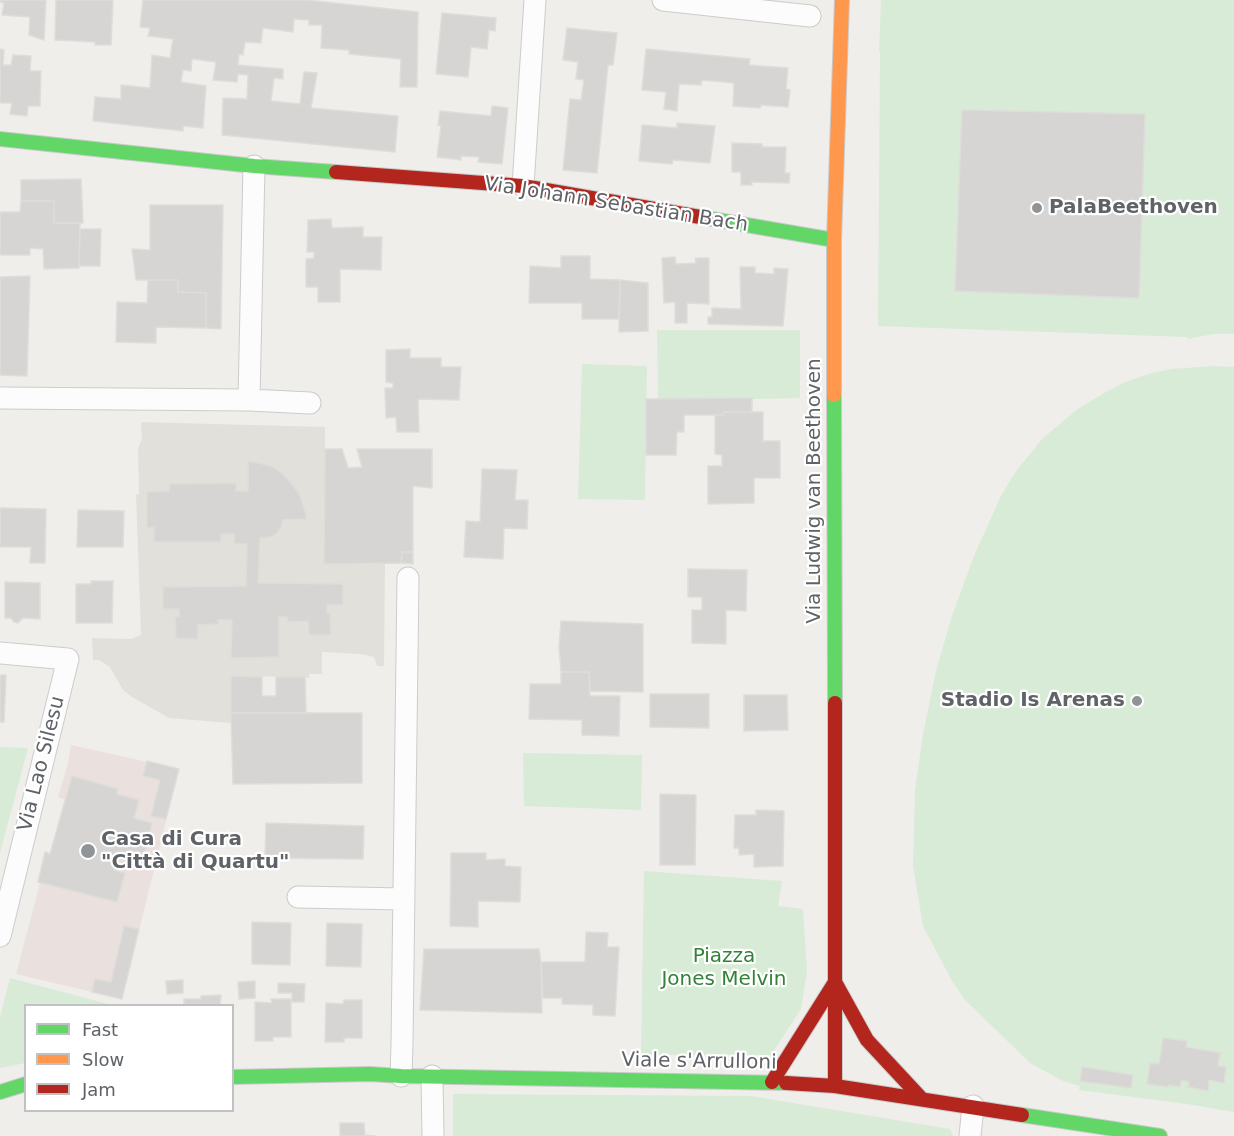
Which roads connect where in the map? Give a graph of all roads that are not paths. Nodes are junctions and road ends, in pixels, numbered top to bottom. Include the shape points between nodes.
1 (535, 0) edge
2 (663, 0) edge
3 (842, 0) edge
4 (810, 16) dead end
5 (0, 140) edge
6 (254, 166) junction
7 (523, 186) junction
8 (834, 240) junction
9 (0, 398) edge
10 (249, 400) junction
11 (310, 403) dead end
12 (408, 578) dead end
13 (0, 653) edge
14 (298, 897) dead end
15 (404, 899) junction
16 (0, 936) edge
17 (835, 982) junction
18 (400, 1076) junction
19 (432, 1076) junction
20 (234, 1077) edge
21 (772, 1082) junction
22 (24, 1085) edge
23 (835, 1086) junction
24 (0, 1092) edge
25 (921, 1098) junction
26 (973, 1106) junction
27 (434, 1136) edge
28 (970, 1136) edge
29 (1160, 1136) edge

1 - 7 street
2 - 4 street
3 - 8 street, Via Ludwig van Beethoven
5 - 6 street, Via Johann Sebastian Bach
6 - 7 street, Via Johann Sebastian Bach
6 - 10 street
7 - 8 street, Via Johann Sebastian Bach
8 - 17 street, Via Ludwig van Beethoven
9 - 10 street
10 - 11 street
12 - 15 street
13 - 16 street, Via Lao Silesu via 68,659
14 - 15 street
15 - 18 street
17 - 21 street
17 - 23 street, Via Ludwig van Beethoven
17 - 25 street, Via Ludwig van Beethoven via 867,1040
18 - 19 street, Viale s'Arrulloni
18 - 20 street, Viale s'Arrulloni
19 - 21 street, Viale s'Arrulloni
19 - 27 street
21 - 23 street, Viale s'Arrulloni
22 - 24 street
23 - 25 street, Viale s'Arrulloni
25 - 26 street, Viale s'Arrulloni
26 - 28 street
26 - 29 street, Viale s'Arrulloni

